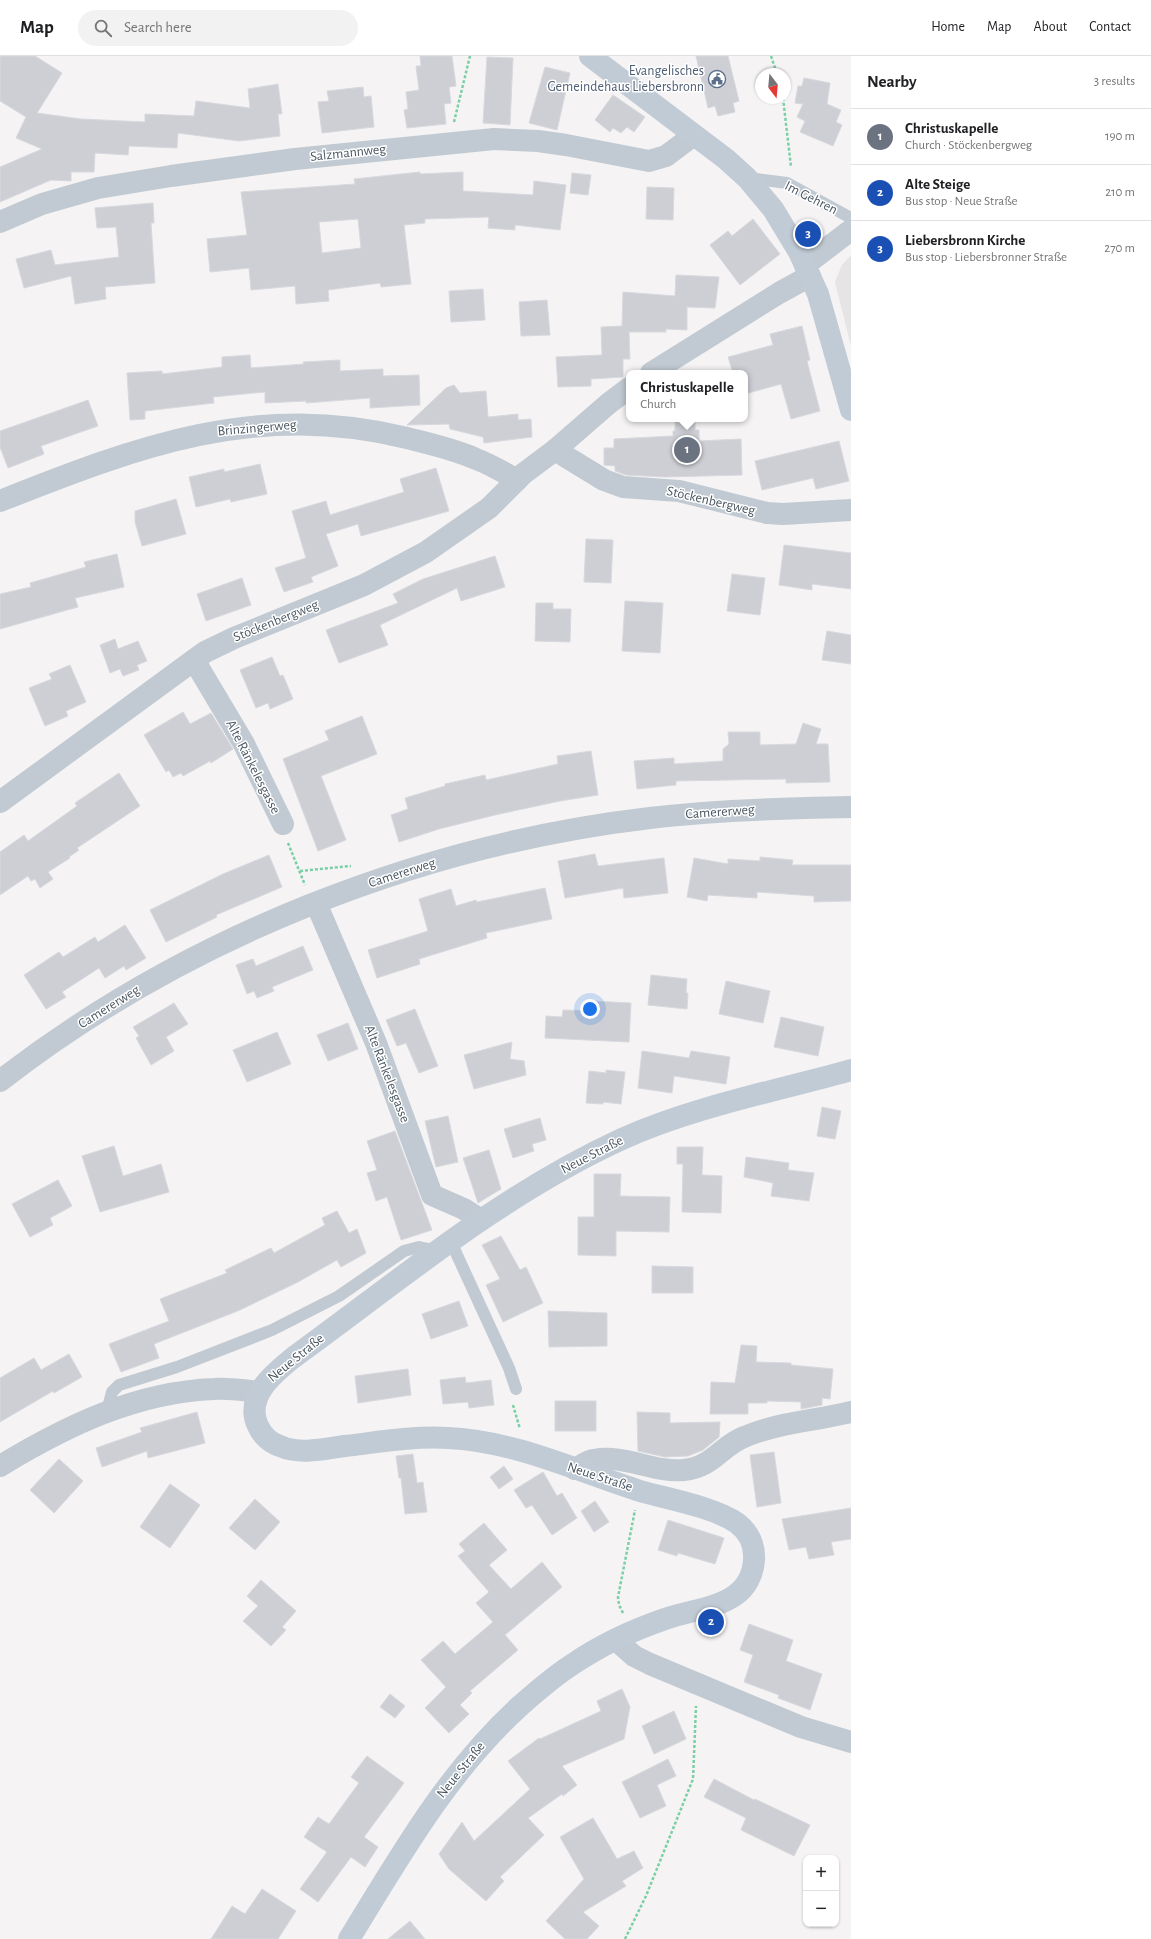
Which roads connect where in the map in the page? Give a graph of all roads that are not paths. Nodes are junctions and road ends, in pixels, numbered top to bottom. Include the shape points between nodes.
1 (590, 56) edge
2 (694, 135) junction
3 (747, 178) junction
4 (851, 218) edge
5 (0, 222) edge
6 (851, 230) edge
7 (808, 270) junction
8 (656, 370) edge
9 (626, 390) edge
10 (851, 410) edge
11 (555, 450) junction
12 (516, 480) junction
13 (0, 501) edge
14 (851, 510) edge
15 (194, 660) junction
16 (0, 802) edge
17 (851, 807) edge
18 (283, 824) road end
19 (316, 903) junction
20 (851, 1070) edge
21 (0, 1081) edge
22 (481, 1220) junction
23 (444, 1247) junction
24 (516, 1389) road end
25 (260, 1392) junction
26 (107, 1412) junction
27 (851, 1412) edge
28 (0, 1466) edge
29 (575, 1470) junction
30 (624, 1636) junction
31 (851, 1742) edge
32 (349, 1939) edge

1 - 2 street
2 - 3 street
2 - 5 street, Salzmannweg via 672,152 649,161 538,141 494,139 296,159 98,188 42,204
3 - 4 lane, Im Gehren via 793,186
3 - 7 street via 784,224
6 - 7 street, Im Gehren
7 - 8 street via 779,293
7 - 10 street via 828,324
9 - 11 street, Stöckenbergweg
11 - 12 street, Stöckenbergweg
11 - 14 street, Stöckenbergweg via 604,480 623,487 683,492 767,514
12 - 13 street, Brinzingerweg via 475,458 394,435 326,424 283,424 229,429 181,438 127,454
12 - 15 street, Stöckenbergweg via 484,513 411,561 349,592 218,645
15 - 16 street, Stöckenbergweg
15 - 18 street, Alte Ränkelesgasse via 244,744
17 - 19 street, Camererweg via 726,811 608,824 499,845 433,862
19 - 21 street, Camererweg via 292,911 161,976 67,1033
19 - 22 street, Alte Ränkelesgasse via 376,1043 432,1194
20 - 22 street, Neue Straße via 732,1102 641,1131 567,1167
22 - 23 street, Neue Straße
23 - 24 lane via 509,1368
23 - 25 street, Neue Straße via 294,1357 271,1376
23 - 26 lane via 419,1247 404,1251 339,1296 272,1330 177,1367 119,1385 112,1392
25 - 26 street via 222,1389 190,1391 154,1398
25 - 29 street, Neue Straße via 254,1414 257,1425 272,1442 286,1448 312,1450 401,1440 448,1438 489,1442
26 - 28 street via 56,1434
27 - 29 street via 761,1430 735,1441 715,1458 692,1469 673,1470 603,1459 589,1461
29 - 30 street, Neue Straße via 712,1512 735,1522 750,1537 754,1550 752,1574 745,1585 729,1599 667,1618
30 - 31 street via 642,1660 801,1727
30 - 32 street, Neue Straße via 575,1662 547,1682 479,1746 432,1807

